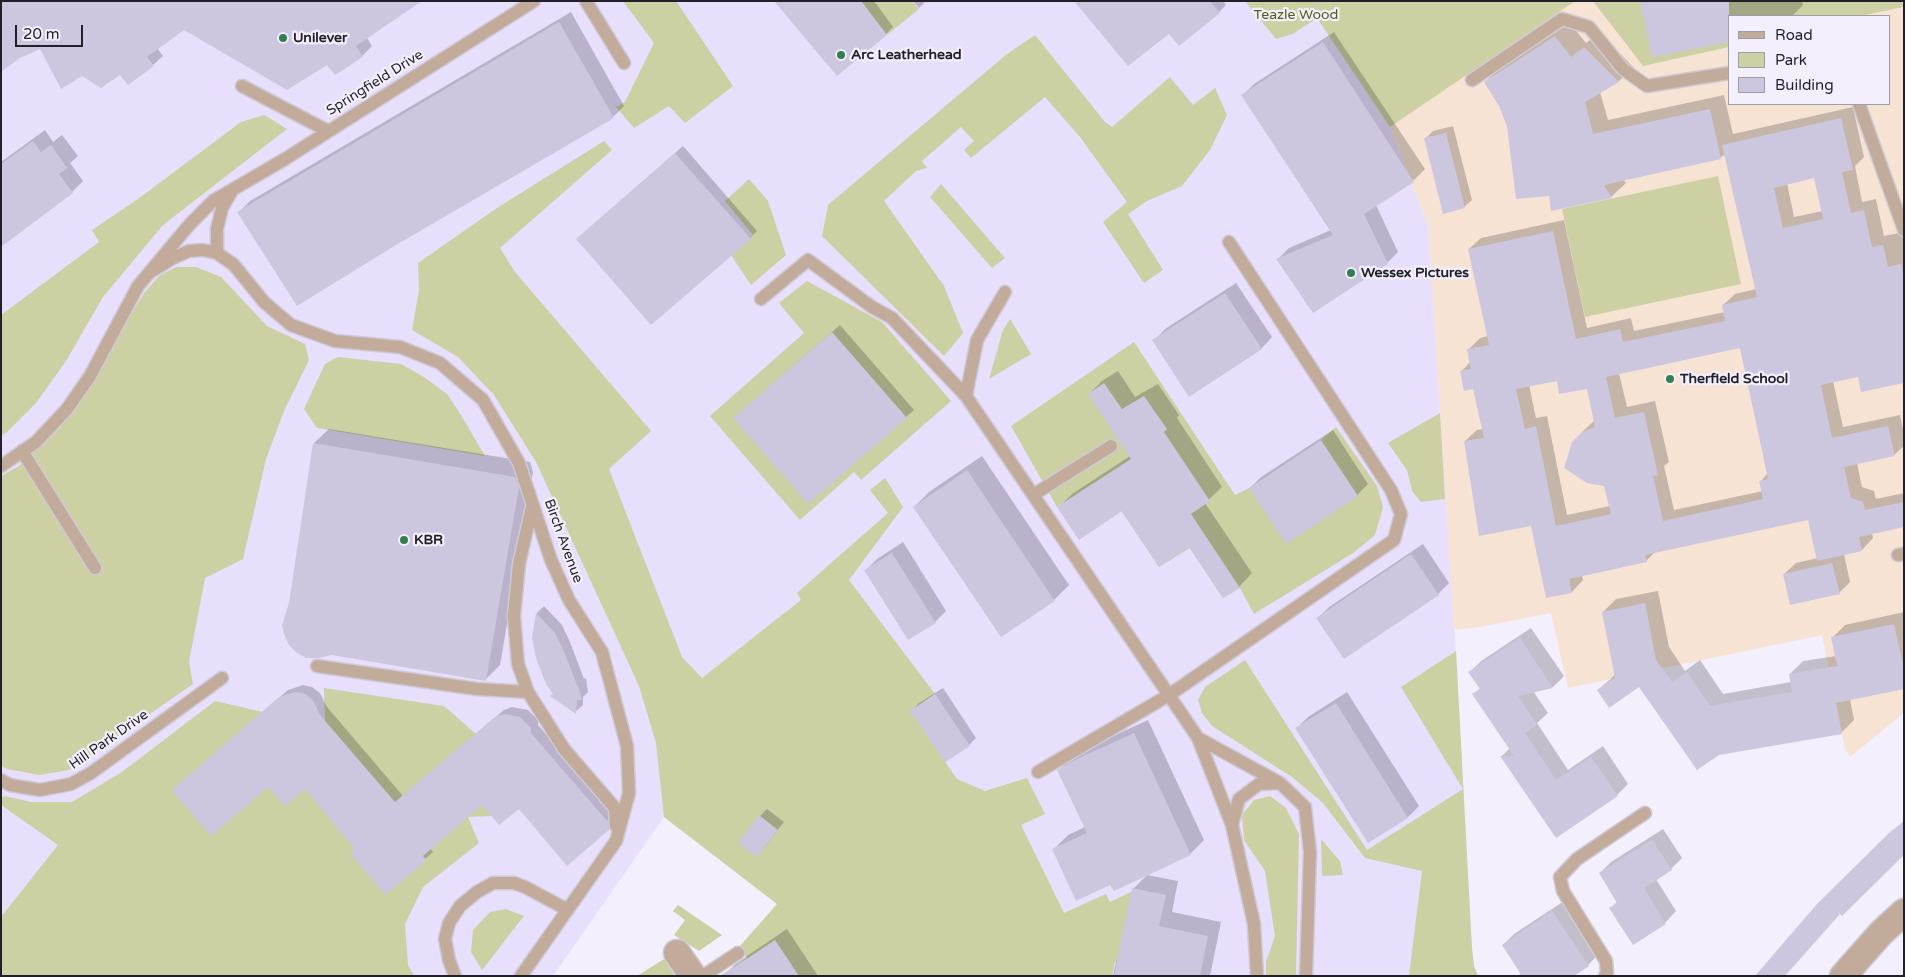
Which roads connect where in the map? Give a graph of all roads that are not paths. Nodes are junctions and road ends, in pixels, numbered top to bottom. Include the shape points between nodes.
1 (534, 1) edge
2 (586, 1) edge
3 (624, 63) dead end
4 (1728, 73) edge
5 (1472, 80) dead end
6 (242, 86) dead end
7 (1859, 105) edge
8 (328, 131) junction
9 (232, 191) junction
10 (1904, 230) edge
11 (1228, 242) dead end
12 (217, 253) junction
13 (149, 273) junction
14 (1005, 292) dead end
15 (761, 299) dead end
16 (966, 396) junction
17 (1111, 446) dead end
18 (22, 451) junction
19 (1, 466) edge
20 (1033, 495) junction
21 (533, 505) junction
22 (94, 568) dead end
23 (317, 666) dead end
24 (222, 678) dead end
25 (528, 692) junction
26 (1169, 695) junction
27 (1198, 738) junction
28 (1038, 772) dead end
29 (1, 780) edge
30 (1280, 783) junction
31 (1645, 812) dead end
32 (1232, 825) junction
33 (616, 841) junction
34 (568, 910) junction
35 (1904, 912) edge
36 (677, 953) dead end
37 (738, 953) dead end
38 (455, 976) edge
39 (521, 976) edge
40 (693, 976) edge
41 (704, 976) edge
42 (1257, 976) edge
43 (1306, 976) edge
44 (1605, 976) edge
45 (1843, 976) edge

1 - 8 lane, Springfield Drive
2 - 3 lane
4 - 5 lane via 1647,86 1623,69 1589,27 1562,19
6 - 8 lane
7 - 10 lane
8 - 9 lane, Springfield Drive
9 - 12 lane via 222,208 217,229
9 - 13 lane, Springfield Drive via 213,201
11 - 26 lane via 1391,490 1401,514 1394,540
12 - 13 lane, Springfield Drive via 189,251
12 - 21 lane, Birch Avenue via 234,265 264,302 291,325 335,341 400,347 440,363 484,400 520,463
13 - 18 lane, Springfield Drive via 138,286 90,376 67,409 36,442
14 - 16 lane via 978,340
15 - 16 lane via 808,260 872,308 892,318
16 - 20 lane
17 - 20 lane
18 - 19 lane, Springfield Drive
18 - 22 lane
20 - 26 lane
21 - 25 lane via 520,564 514,616 518,664
21 - 33 lane, Birch Avenue via 551,560 569,600 602,652 627,746 629,793
23 - 25 lane via 477,689
24 - 29 lane, Hill Park Drive via 91,773 70,784 40,790 10,785
25 - 33 lane via 564,749 615,808
26 - 27 lane
26 - 28 lane
27 - 30 lane
27 - 32 lane
30 - 32 lane via 1259,784 1239,799
30 - 43 lane via 1305,807 1310,852
31 - 44 lane via 1577,859 1560,877 1563,891 1606,961
32 - 42 lane via 1254,924
33 - 34 lane, Birch Avenue
34 - 38 lane via 514,883 493,883 477,892 460,906 449,923 445,939
34 - 39 lane, Birch Avenue
35 - 45 street
36 - 40 street
37 - 41 lane

